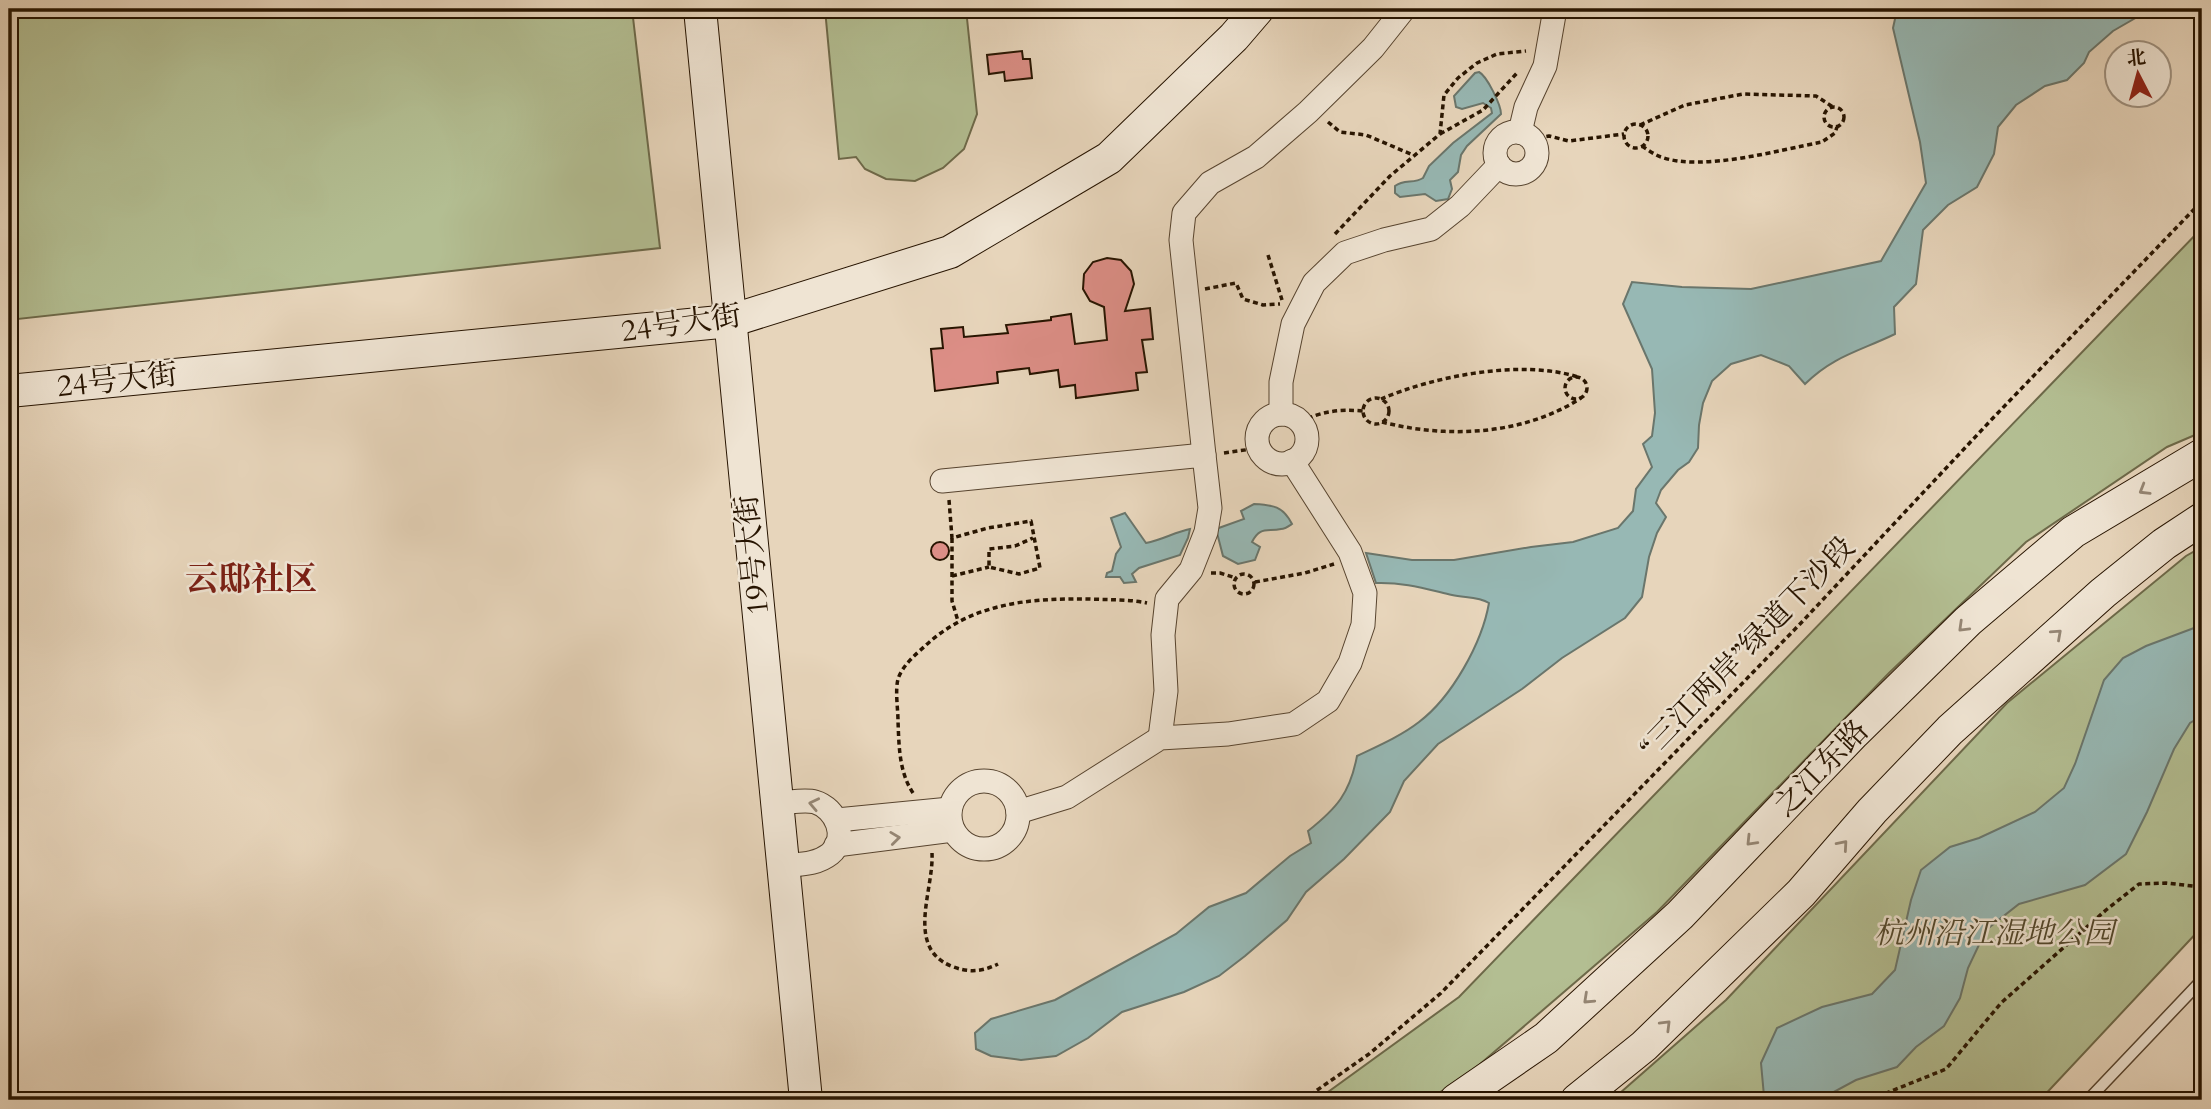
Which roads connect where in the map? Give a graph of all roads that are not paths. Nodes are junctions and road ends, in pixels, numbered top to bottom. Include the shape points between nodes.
1 (700, 9) edge
2 (1258, 9) edge
3 (1404, 9) edge
4 (1555, 9) edge
5 (1526, 136) junction
6 (1499, 165) junction
7 (730, 321) junction
8 (9, 391) edge
9 (1290, 418) junction
10 (1204, 455) junction
11 (2202, 455) edge
12 (1292, 461) junction
13 (944, 480) road end
14 (2202, 519) edge
15 (1160, 738) junction
16 (776, 803) junction
17 (1018, 812) junction
18 (837, 820) junction
19 (939, 821) junction
20 (836, 845) junction
21 (782, 866) junction
22 (2202, 980) edge
23 (806, 1100) edge
24 (1456, 1100) edge
25 (1577, 1100) edge
26 (2088, 1100) edge

1 - 7 street, 19号大街
2 - 7 street, 24号大街 via 1109,158 950,253
3 - 10 street via 1373,48 1315,105 1256,157 1210,183 1184,213 1181,240
4 - 5 street via 1545,66 1526,107
5 - 6 street via 1506,134 1501,139 1495,152
5 - 6 street via 1538,152 1530,170 1510,174
6 - 9 street via 1431,229 1345,253 1314,283 1293,324 1281,382
7 - 8 street, 24号大街
7 - 16 street, 19号大街
9 - 12 street via 1306,433 1307,441
9 - 12 street via 1266,419 1258,433 1259,448 1270,460
10 - 13 street
10 - 15 street via 1210,508 1206,533 1191,569 1167,599 1163,635 1166,691
11 -> 24 street, 之江东路 via 2073,532 1968,621 1680,915 1546,1038
12 - 15 street via 1352,557 1365,593 1363,625 1350,663 1328,701 1294,724
25 -> 14 street via 1644,1046 1801,893 1950,730 2103,593
15 - 17 street via 1067,797
18 -> 16 street via 829,808 813,801
16 - 21 street, 19号大街
17 - 19 street via 1012,835 993,848 969,846
17 - 19 street via 1009,792 991,782 969,784
18 - 19 street
18 - 20 street
20 -> 19 street
20 - 21 street via 817,862
21 - 23 street, 19号大街
22 - 26 lane

